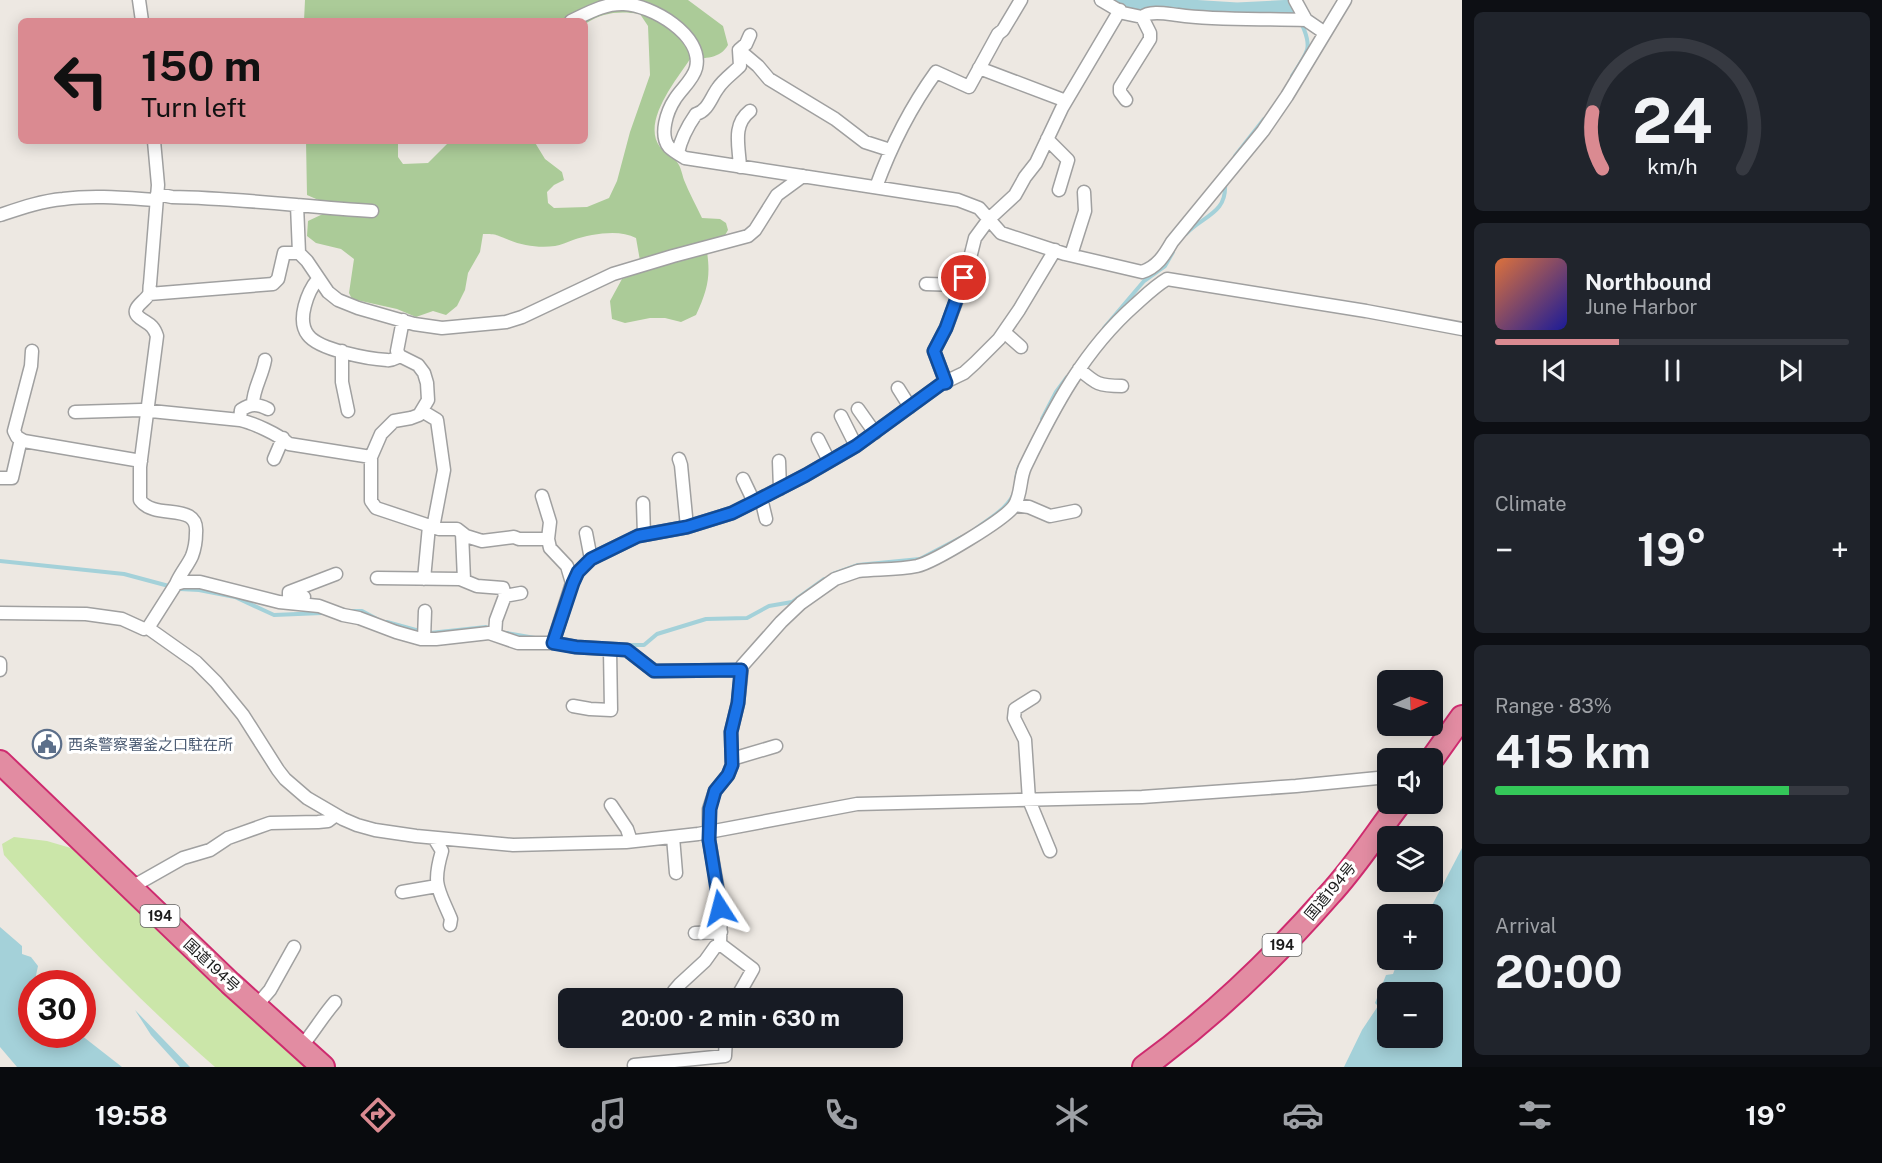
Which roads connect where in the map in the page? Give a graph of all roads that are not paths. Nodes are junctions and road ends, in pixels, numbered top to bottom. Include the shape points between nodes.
1 (140, 0) edge
2 (1021, 0) edge
3 (1101, 0) edge
4 (1295, 0) edge
5 (1345, 0) edge
6 (1120, 10) junction
7 (1142, 17) junction
8 (142, 18) edge
9 (578, 18) edge
10 (1306, 20) junction
11 (1325, 33) junction
12 (750, 35) dead end
13 (739, 50) junction
14 (979, 68) junction
15 (1126, 100) dead end
16 (1066, 101) junction
17 (750, 111) dead end
18 (1047, 139) junction
19 (154, 144) edge
20 (890, 150) junction
21 (678, 153) junction
22 (740, 167) junction
23 (803, 176) junction
24 (876, 187) junction
25 (1059, 190) dead end
26 (1084, 192) dead end
27 (156, 197) junction
28 (297, 206) junction
29 (372, 211) dead end
30 (0, 215) edge
31 (989, 219) junction
32 (1055, 250) junction
33 (299, 253) junction
34 (1071, 255) junction
35 (1157, 275) junction
36 (318, 279) junction
37 (926, 284) dead end
38 (962, 285) junction
39 (149, 294) junction
40 (403, 320) junction
41 (1462, 329) edge
42 (1004, 332) junction
43 (1021, 347) dead end
44 (32, 351) dead end
45 (342, 351) junction
46 (400, 357) junction
47 (265, 360) dead end
48 (1079, 369) junction
49 (946, 383) junction
50 (1122, 386) dead end
51 (898, 388) dead end
52 (253, 404) junction
53 (910, 407) junction
54 (268, 409) dead end
55 (858, 409) dead end
56 (147, 410) junction
57 (348, 411) dead end
58 (422, 411) junction
59 (75, 412) dead end
60 (841, 416) dead end
61 (240, 420) junction
62 (874, 434) junction
63 (283, 438) junction
64 (21, 439) junction
65 (818, 439) dead end
66 (856, 446) junction
67 (372, 457) junction
68 (274, 459) dead end
69 (679, 459) dead end
70 (141, 461) junction
71 (779, 461) dead end
72 (829, 461) junction
73 (0, 478) edge
74 (743, 479) dead end
75 (780, 489) junction
76 (542, 496) dead end
77 (758, 500) junction
78 (643, 503) dead end
79 (1015, 505) junction
80 (1075, 511) dead end
81 (766, 519) dead end
82 (431, 527) junction
83 (687, 527) junction
84 (462, 533) junction
85 (586, 533) dead end
86 (645, 535) junction
87 (548, 539) junction
88 (591, 559) junction
89 (336, 574) dead end
90 (377, 578) dead end
91 (424, 579) junction
92 (464, 580) junction
93 (573, 583) junction
94 (176, 584) junction
95 (520, 593) dead end
96 (506, 596) junction
97 (319, 606) junction
98 (425, 611) dead end
99 (0, 613) edge
100 (148, 628) junction
101 (495, 635) junction
102 (424, 639) junction
103 (553, 643) junction
104 (610, 649) junction
105 (0, 663) edge
106 (0, 670) edge
107 (741, 670) junction
108 (1034, 697) dead end
109 (573, 706) dead end
110 (1462, 717) edge
111 (776, 746) dead end
112 (1440, 748) edge
113 (732, 759) junction
114 (0, 762) edge
115 (1377, 778) edge
116 (1029, 800) junction
117 (611, 805) dead end
118 (1391, 814) edge
119 (336, 815) junction
120 (709, 832) junction
121 (673, 837) junction
122 (434, 838) junction
123 (631, 841) junction
124 (1050, 850) dead end
125 (676, 873) dead end
126 (437, 886) junction
127 (130, 888) junction
128 (402, 892) dead end
129 (450, 925) dead end
130 (695, 933) dead end
131 (721, 938) junction
132 (294, 948) dead end
133 (678, 988) edge
134 (742, 988) edge
135 (335, 1002) dead end
136 (256, 1006) junction
137 (301, 1047) junction
138 (725, 1048) edge
139 (634, 1065) dead end
140 (323, 1067) edge
141 (1144, 1067) edge

1 - 8 street
2 - 14 street
3 - 6 street
4 - 10 street
5 - 11 street
6 - 7 street
6 - 16 street
7 - 10 street via 1166,14 1209,19
7 - 15 street via 1150,39 1120,87
9 - 21 street via 608,5 644,7 667,19 695,49 696,69 667,115 665,134 669,147
10 - 11 street
11 - 35 street via 1263,131 1172,242
12 - 13 street
13 - 20 street via 769,79 835,118 865,141
13 - 21 street via 740,66 701,113 696,114 681,138
14 - 16 street
14 - 20 street via 969,87 936,72 912,106
16 - 18 street
17 - 22 street via 738,124
18 - 25 street via 1068,160
18 - 31 street via 1016,195
19 - 27 street
20 - 24 street
21 - 22 street via 685,158
22 - 23 street
23 - 24 street
23 - 40 street via 777,195 755,230 739,240 612,274 533,314 506,322 442,328
24 - 31 street via 958,200 979,208
26 - 34 street via 1085,211
27 - 28 street
27 - 30 street via 65,198
27 - 39 street
28 - 29 street
28 - 33 street
31 - 32 street via 1001,233
31 - 38 street via 975,238
32 - 34 street
32 - 42 street
33 - 36 street
33 - 39 street via 284,253 278,279 273,284
34 - 35 street
35 - 41 street
35 - 48 street
36 - 40 street via 338,300
36 - 45 street via 310,289 305,307 305,328 316,342
37 - 38 street
38 - 49 street via 934,351
39 - 56 street via 136,308 138,318 150,323 157,336
40 - 46 street via 397,351
42 - 43 street
42 - 49 street via 964,373
44 - 64 street via 14,431
45 - 46 street via 390,361
45 - 57 street via 342,382
46 - 58 street via 418,365 424,373 429,392
47 - 52 street
48 - 50 street via 1102,386
48 - 79 street via 1061,394 1021,475
49 - 53 street
51 - 53 street
52 - 54 street
52 - 61 street via 241,410
53 - 62 street
55 - 62 street
56 - 59 street
56 - 61 street
56 - 70 street
58 - 67 street via 388,425
58 - 82 street via 437,420 444,470
60 - 66 street
61 - 63 street
62 - 66 street
63 - 67 street via 289,444
63 - 68 street
64 - 70 street
64 - 73 street via 12,478
65 - 72 street
66 - 72 street
67 - 82 street via 371,501 376,508
69 - 83 street
70 - 94 street via 142,503 152,510 191,516 197,525 191,558
71 - 75 street
72 - 75 street
74 - 77 street
75 - 77 street
76 - 87 street via 553,515
77 - 81 street
77 - 83 street
78 - 86 street
79 - 80 street via 1050,516
79 - 107 street via 979,533 927,563 858,571 835,579 781,622
82 - 84 street
82 - 91 street
83 - 86 street
84 - 87 street via 482,541 514,537
84 - 92 street
85 - 88 street
86 - 88 street
87 - 93 street via 550,548 567,566
88 - 93 street
89 - 97 street via 289,592 311,598
90 - 91 street
91 - 92 street
92 - 96 street via 477,586 503,588
93 - 103 street
94 - 97 street via 200,582 279,602
94 - 100 street
95 - 96 street
96 - 101 street via 496,620
97 - 102 street
98 - 102 street
99 - 100 street via 87,615 122,619
100 - 119 street via 196,662 216,682 285,779
101 - 102 street
101 - 103 street via 518,643
103 - 104 street
104 - 107 street via 627,650 654,671
104 - 109 street via 611,710
105 - 106 street
107 - 113 street via 731,732
108 - 116 street via 1014,712 1025,740
110 - 112 highway
111 - 113 street
113 - 120 street via 728,775 712,798
114 - 127 highway, 国道194号 / 194
115 - 116 street via 1154,796
116 - 120 street via 857,804
116 - 124 street
117 - 123 street
118 - 141 highway, 国道194号 / 194 via 1330,894 1272,956
119 - 122 street via 375,830
119 - 127 street via 328,821 270,824 228,838
120 - 121 street
120 - 131 street
121 - 123 street
121 - 125 street
122 - 123 street via 513,845
122 - 126 street via 442,851
126 - 128 street
126 - 129 street
127 - 136 highway, 国道194号 / 194
130 - 131 street
131 - 133 street
131 - 134 street via 753,969
132 - 136 street
135 - 137 street
136 - 137 highway, 国道194号 / 194
137 - 140 highway, 国道194号 / 194
138 - 139 street via 725,1056

